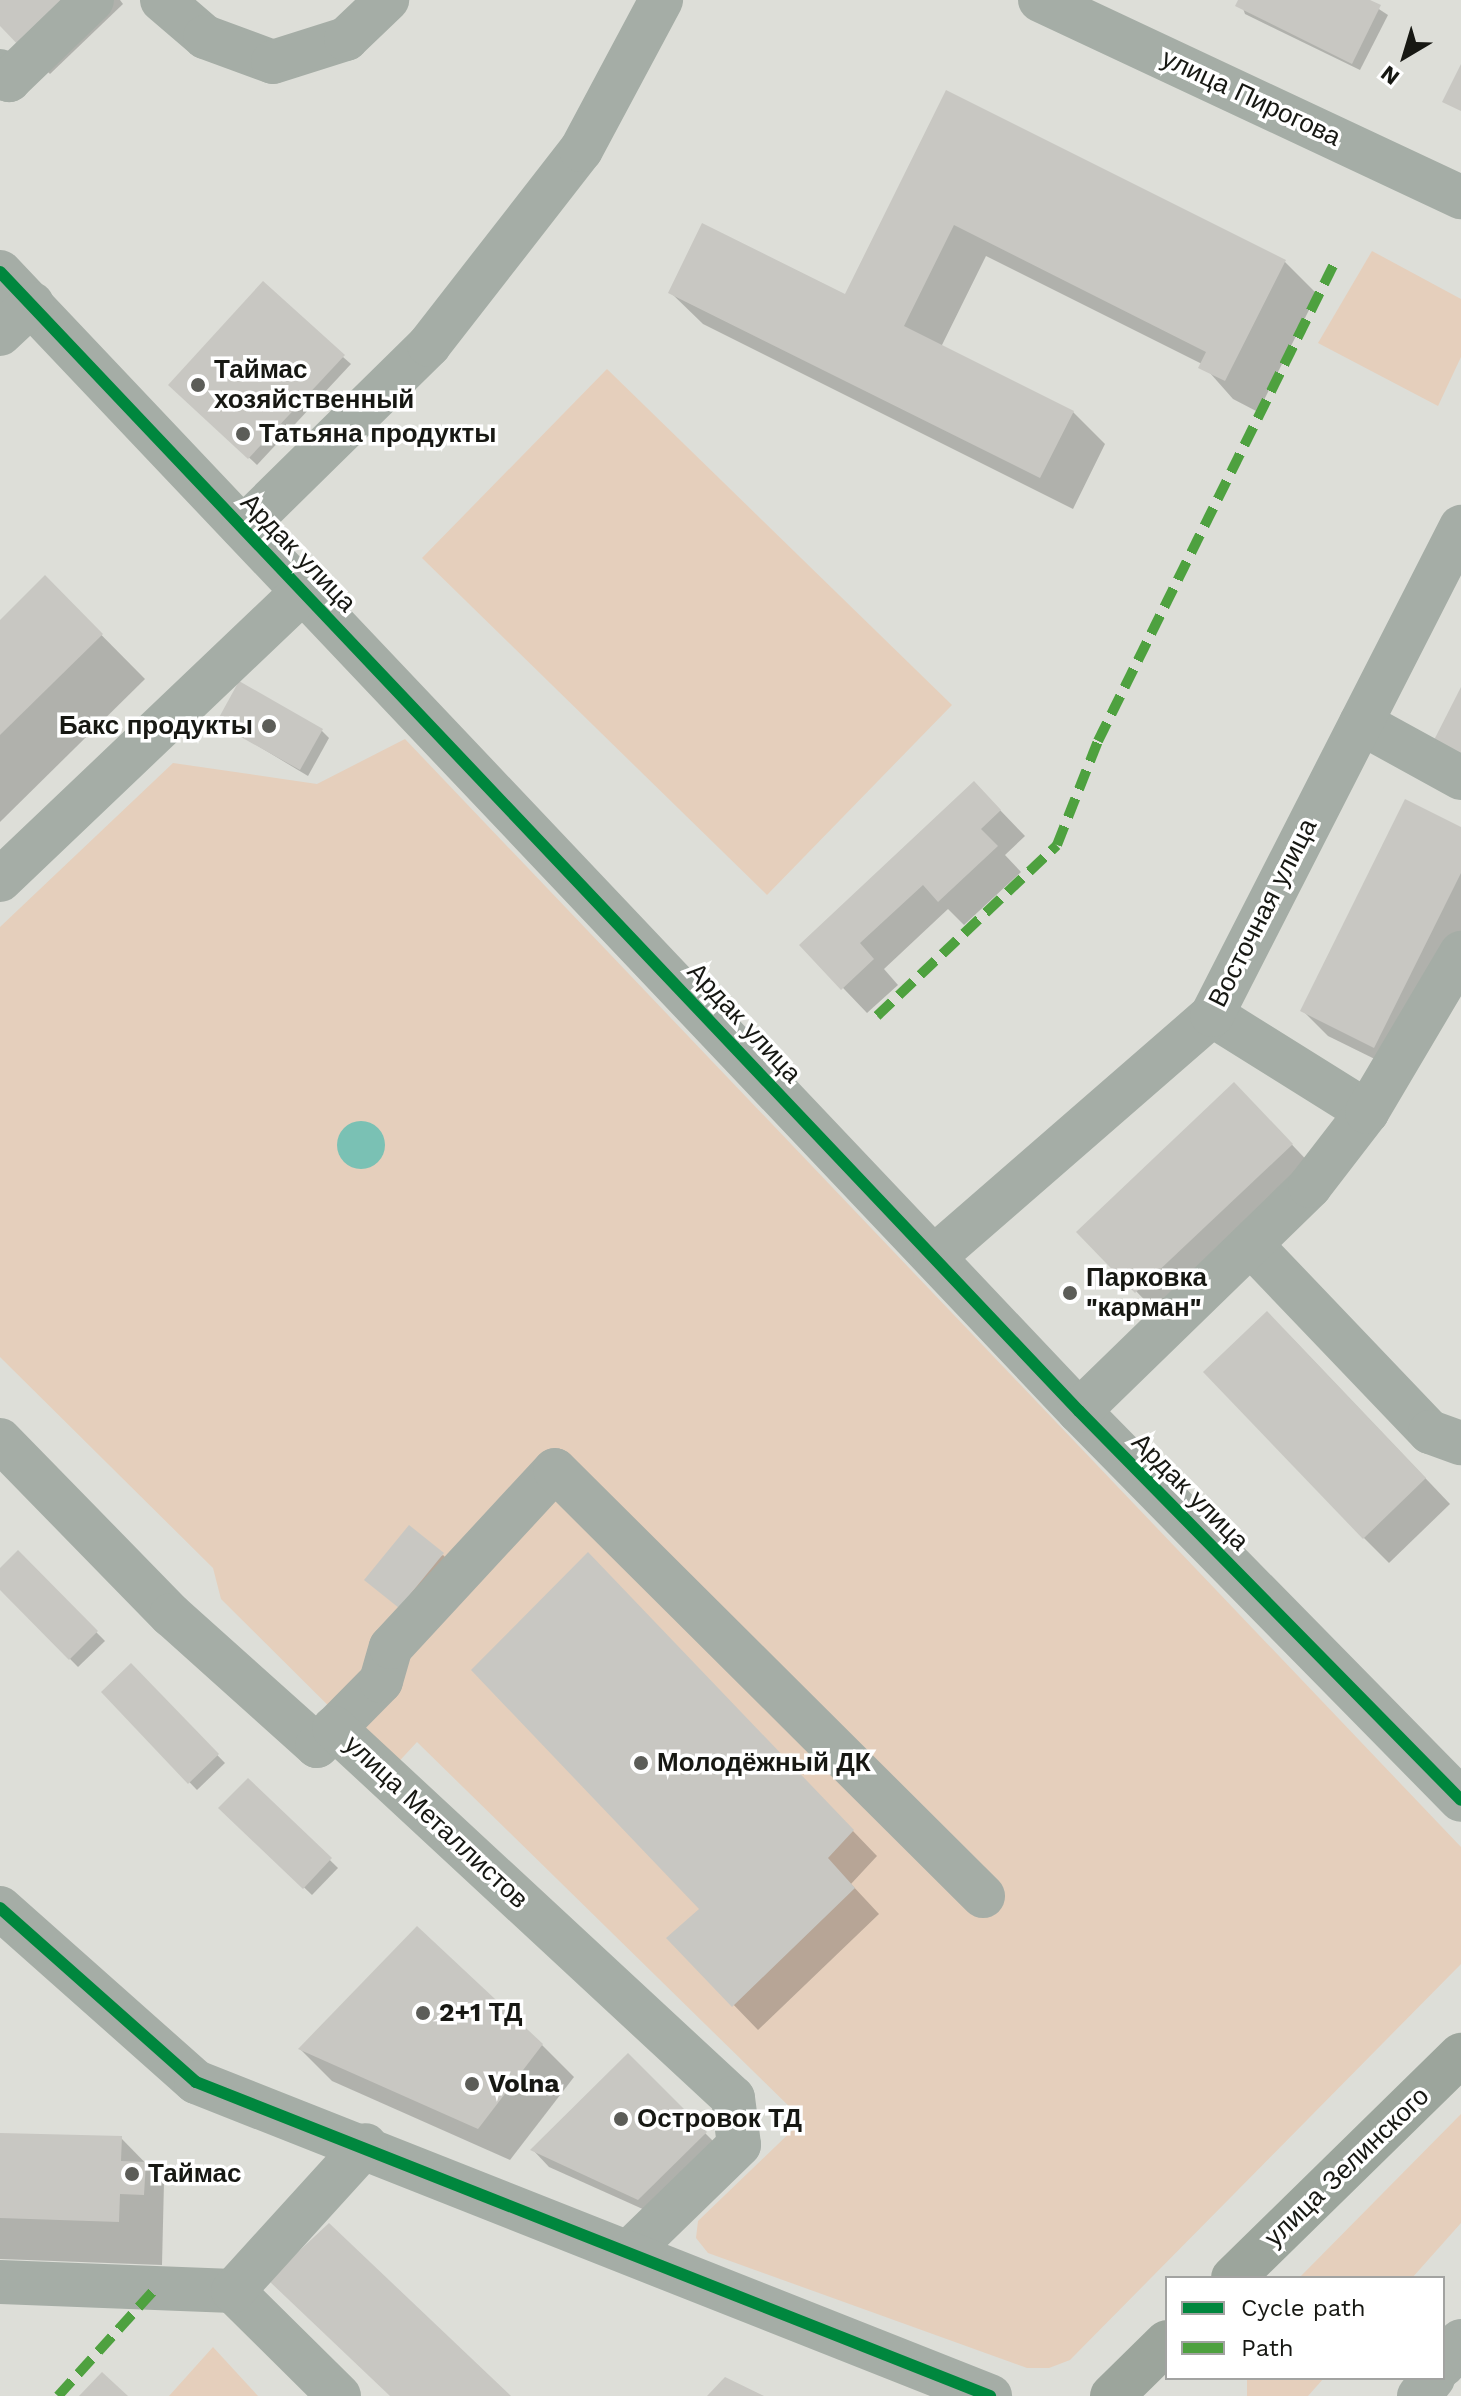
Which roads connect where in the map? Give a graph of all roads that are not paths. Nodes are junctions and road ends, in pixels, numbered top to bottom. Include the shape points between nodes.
1 (92, 0) edge
2 (162, 0) edge
3 (387, 0) edge
4 (661, 0) edge
5 (1040, 0) edge
6 (0, 71) edge
7 (1461, 197) edge
8 (0, 272) edge
9 (32, 304) junction
10 (0, 334) edge
11 (243, 528) junction
12 (1461, 529) edge
13 (304, 591) junction
14 (1361, 723) junction
15 (1461, 778) edge
16 (0, 880) edge
17 (1461, 953) edge
18 (1212, 1015) junction
19 (1367, 1112) junction
20 (1253, 1247) junction
21 (935, 1256) junction
22 (1079, 1411) junction
23 (0, 1440) edge
24 (1461, 1443) edge
25 (334, 1728) junction
26 (1461, 1800) edge
27 (983, 1896) dead end
28 (0, 1908) edge
29 (1461, 2055) edge
30 (366, 2145) junction
31 (630, 2251) junction
32 (1235, 2276) edge
33 (0, 2282) edge
34 (233, 2291) junction
35 (1461, 2341) edge
36 (1165, 2344) edge
37 (1445, 2362) edge
38 (1431, 2380) edge
39 (339, 2396) edge
40 (990, 2396) edge
41 (1112, 2396) edge
42 (1419, 2396) edge

1 - 6 street via 9,80
2 - 3 street via 205,37 273,62 346,39
4 - 11 street via 581,150 429,345
5 - 7 street, улица Пирогова
8 - 9 street, Ардак улица
9 - 10 street
9 - 11 street, Ардак улица
11 - 13 street, Ардак улица
12 - 14 street, Восточная улица
13 - 16 street
13 - 21 street, Ардак улица
14 - 15 street
14 - 18 street, Восточная улица
17 - 19 street
18 - 19 street
18 - 21 street, Восточная улица
19 - 20 street
20 - 22 street
20 - 24 street via 1430,1432
21 - 22 street, Ардак улица
22 - 26 street, Ардак улица
23 - 25 street, улица Металлистов via 171,1615 317,1746
25 - 27 street via 381,1681 391,1647 555,1470
25 - 31 street, улица Металлистов via 733,2098 739,2145
28 - 30 street via 196,2082
29 - 32 main road, улица Зелинского
30 - 31 street
30 - 34 street
31 - 40 street
33 - 34 street
34 - 39 street
35 - 37 street
36 - 41 main road
38 - 42 street

